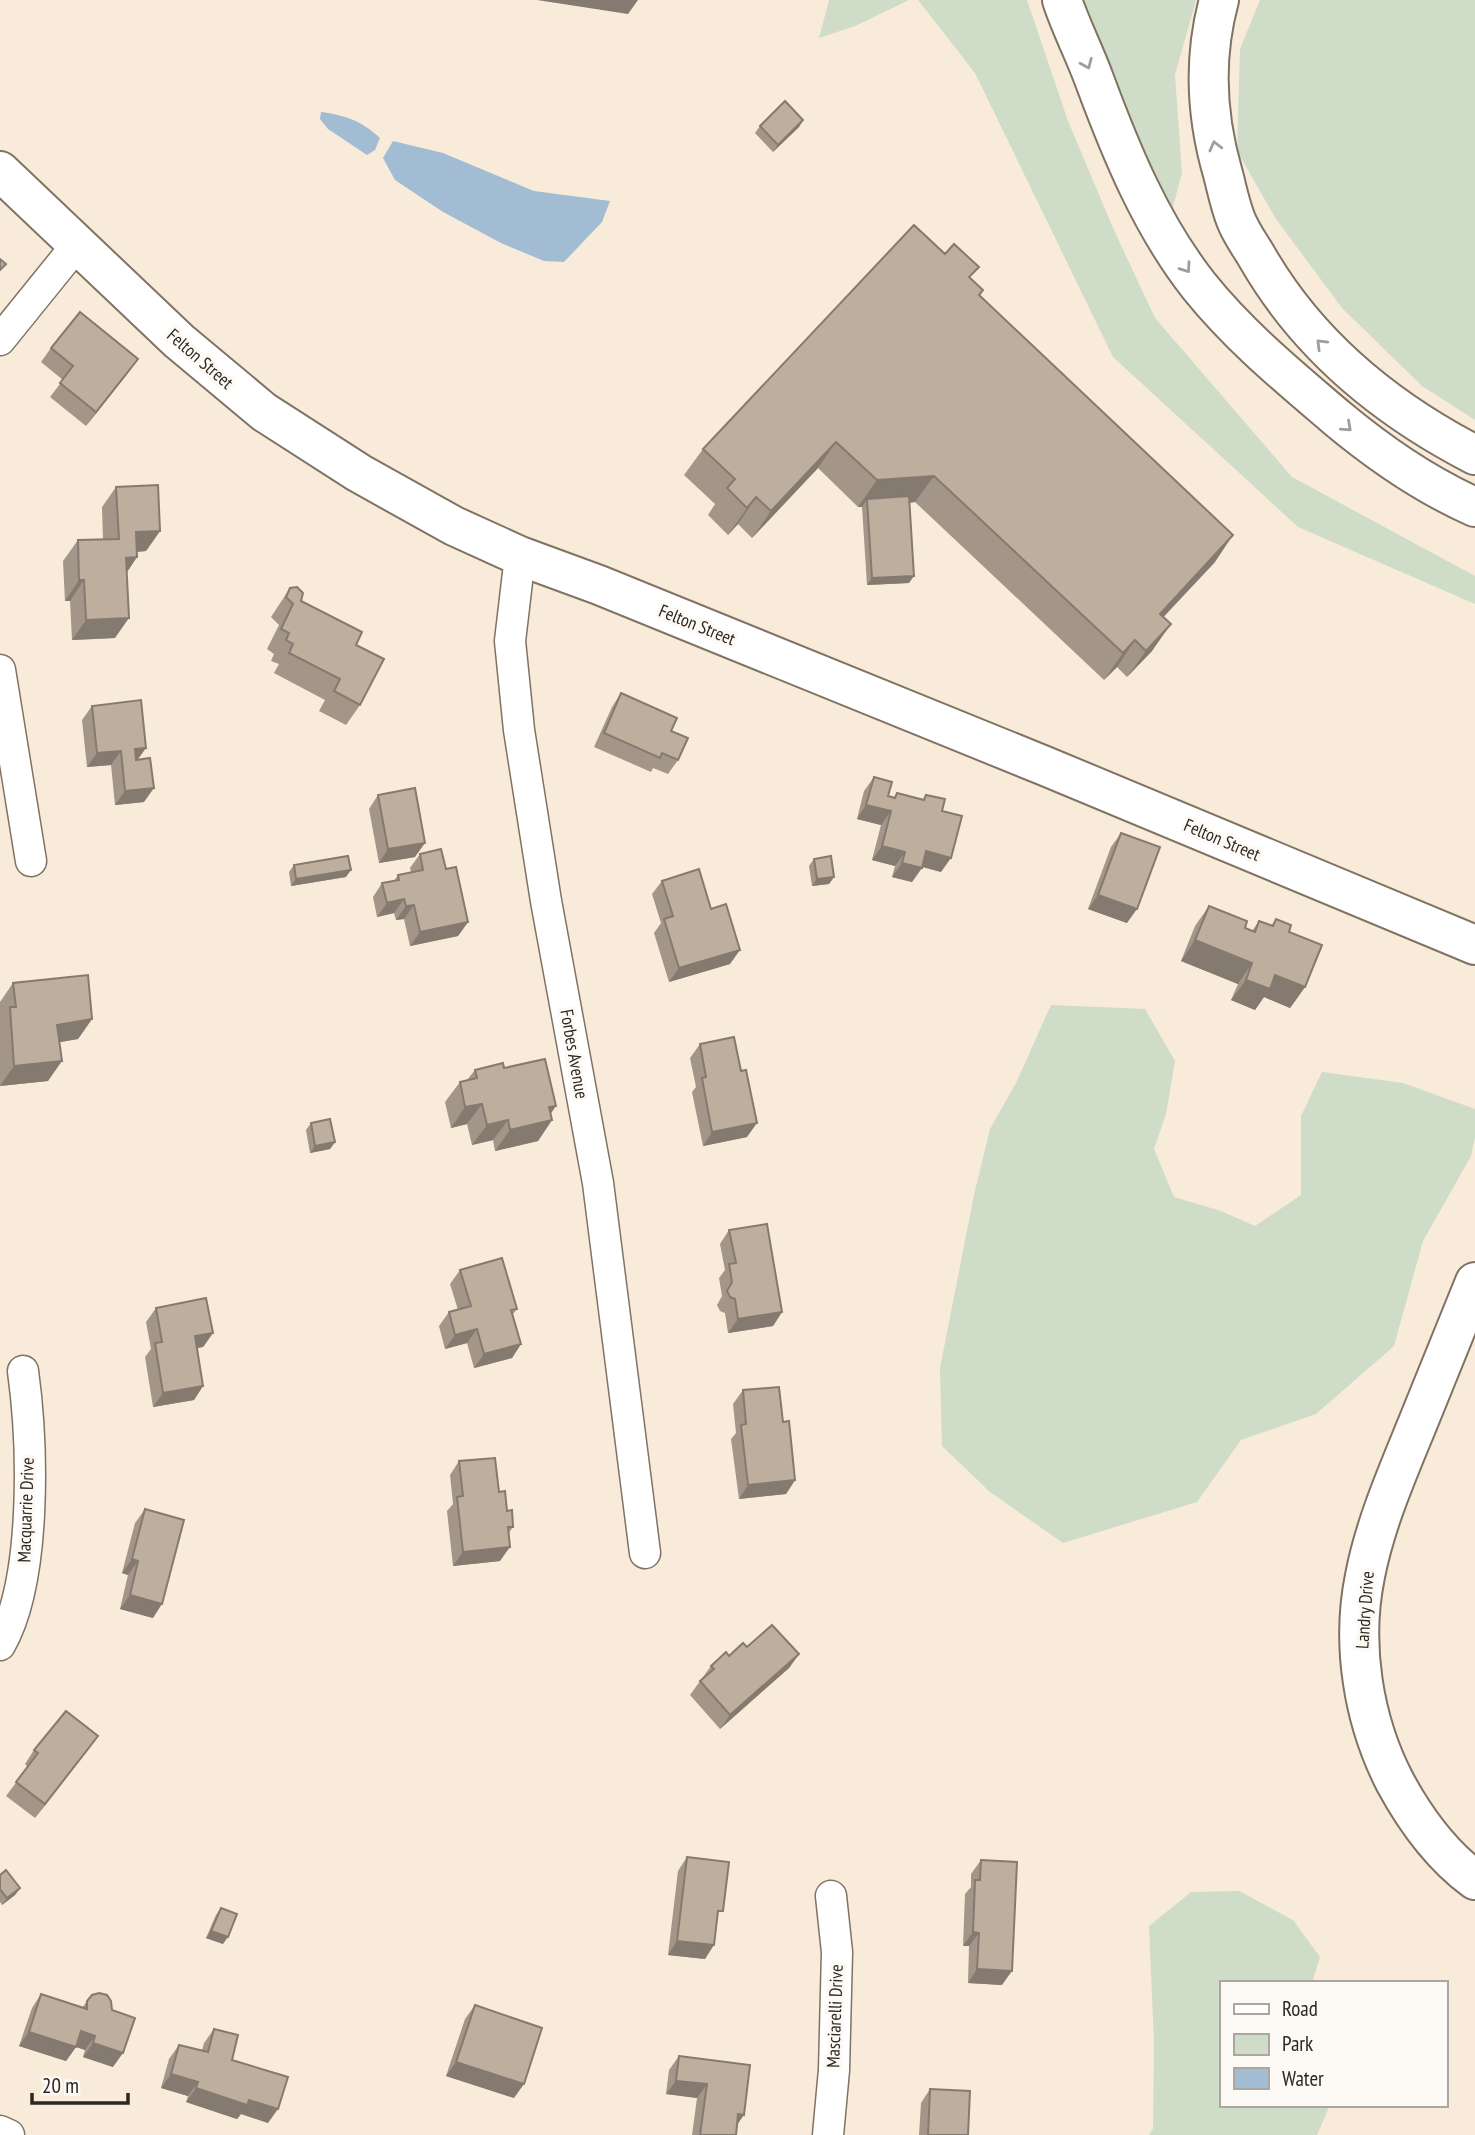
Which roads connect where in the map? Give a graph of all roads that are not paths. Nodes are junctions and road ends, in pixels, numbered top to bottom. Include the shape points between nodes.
1 (1062, 0) edge
2 (1219, 0) edge
3 (0, 171) edge
4 (76, 246) junction
5 (0, 340) edge
6 (1475, 455) edge
7 (1475, 507) edge
8 (520, 556) junction
9 (0, 670) edge
10 (31, 861) dead end
11 (1475, 945) edge
12 (1475, 1282) edge
13 (23, 1371) dead end
14 (645, 1553) dead end
15 (0, 1645) edge
16 (1475, 1880) edge
17 (831, 1896) dead end
18 (0, 2132) edge
19 (9, 2135) edge
20 (828, 2135) edge

1 -> 7 main road via 1135,183 1199,286 1288,377 1360,438
6 -> 2 main road via 1384,399 1321,344 1270,279 1237,221 1211,132 1208,96 1208,60
3 - 4 main road, Felton Street
4 - 5 street
4 - 8 main road, Felton Street via 264,412 406,500
8 - 11 main road, Felton Street via 969,735
8 - 14 street, Forbes Avenue via 510,641 519,730 598,1183
9 - 10 street
12 - 16 main road, Landry Drive via 1374,1540 1360,1631 1366,1702 1388,1768 1427,1832
13 - 15 street, Macquarrie Drive via 29,1465 26,1564 8,1632
17 - 20 street, Masciarelli Drive via 837,1952
18 - 19 street

